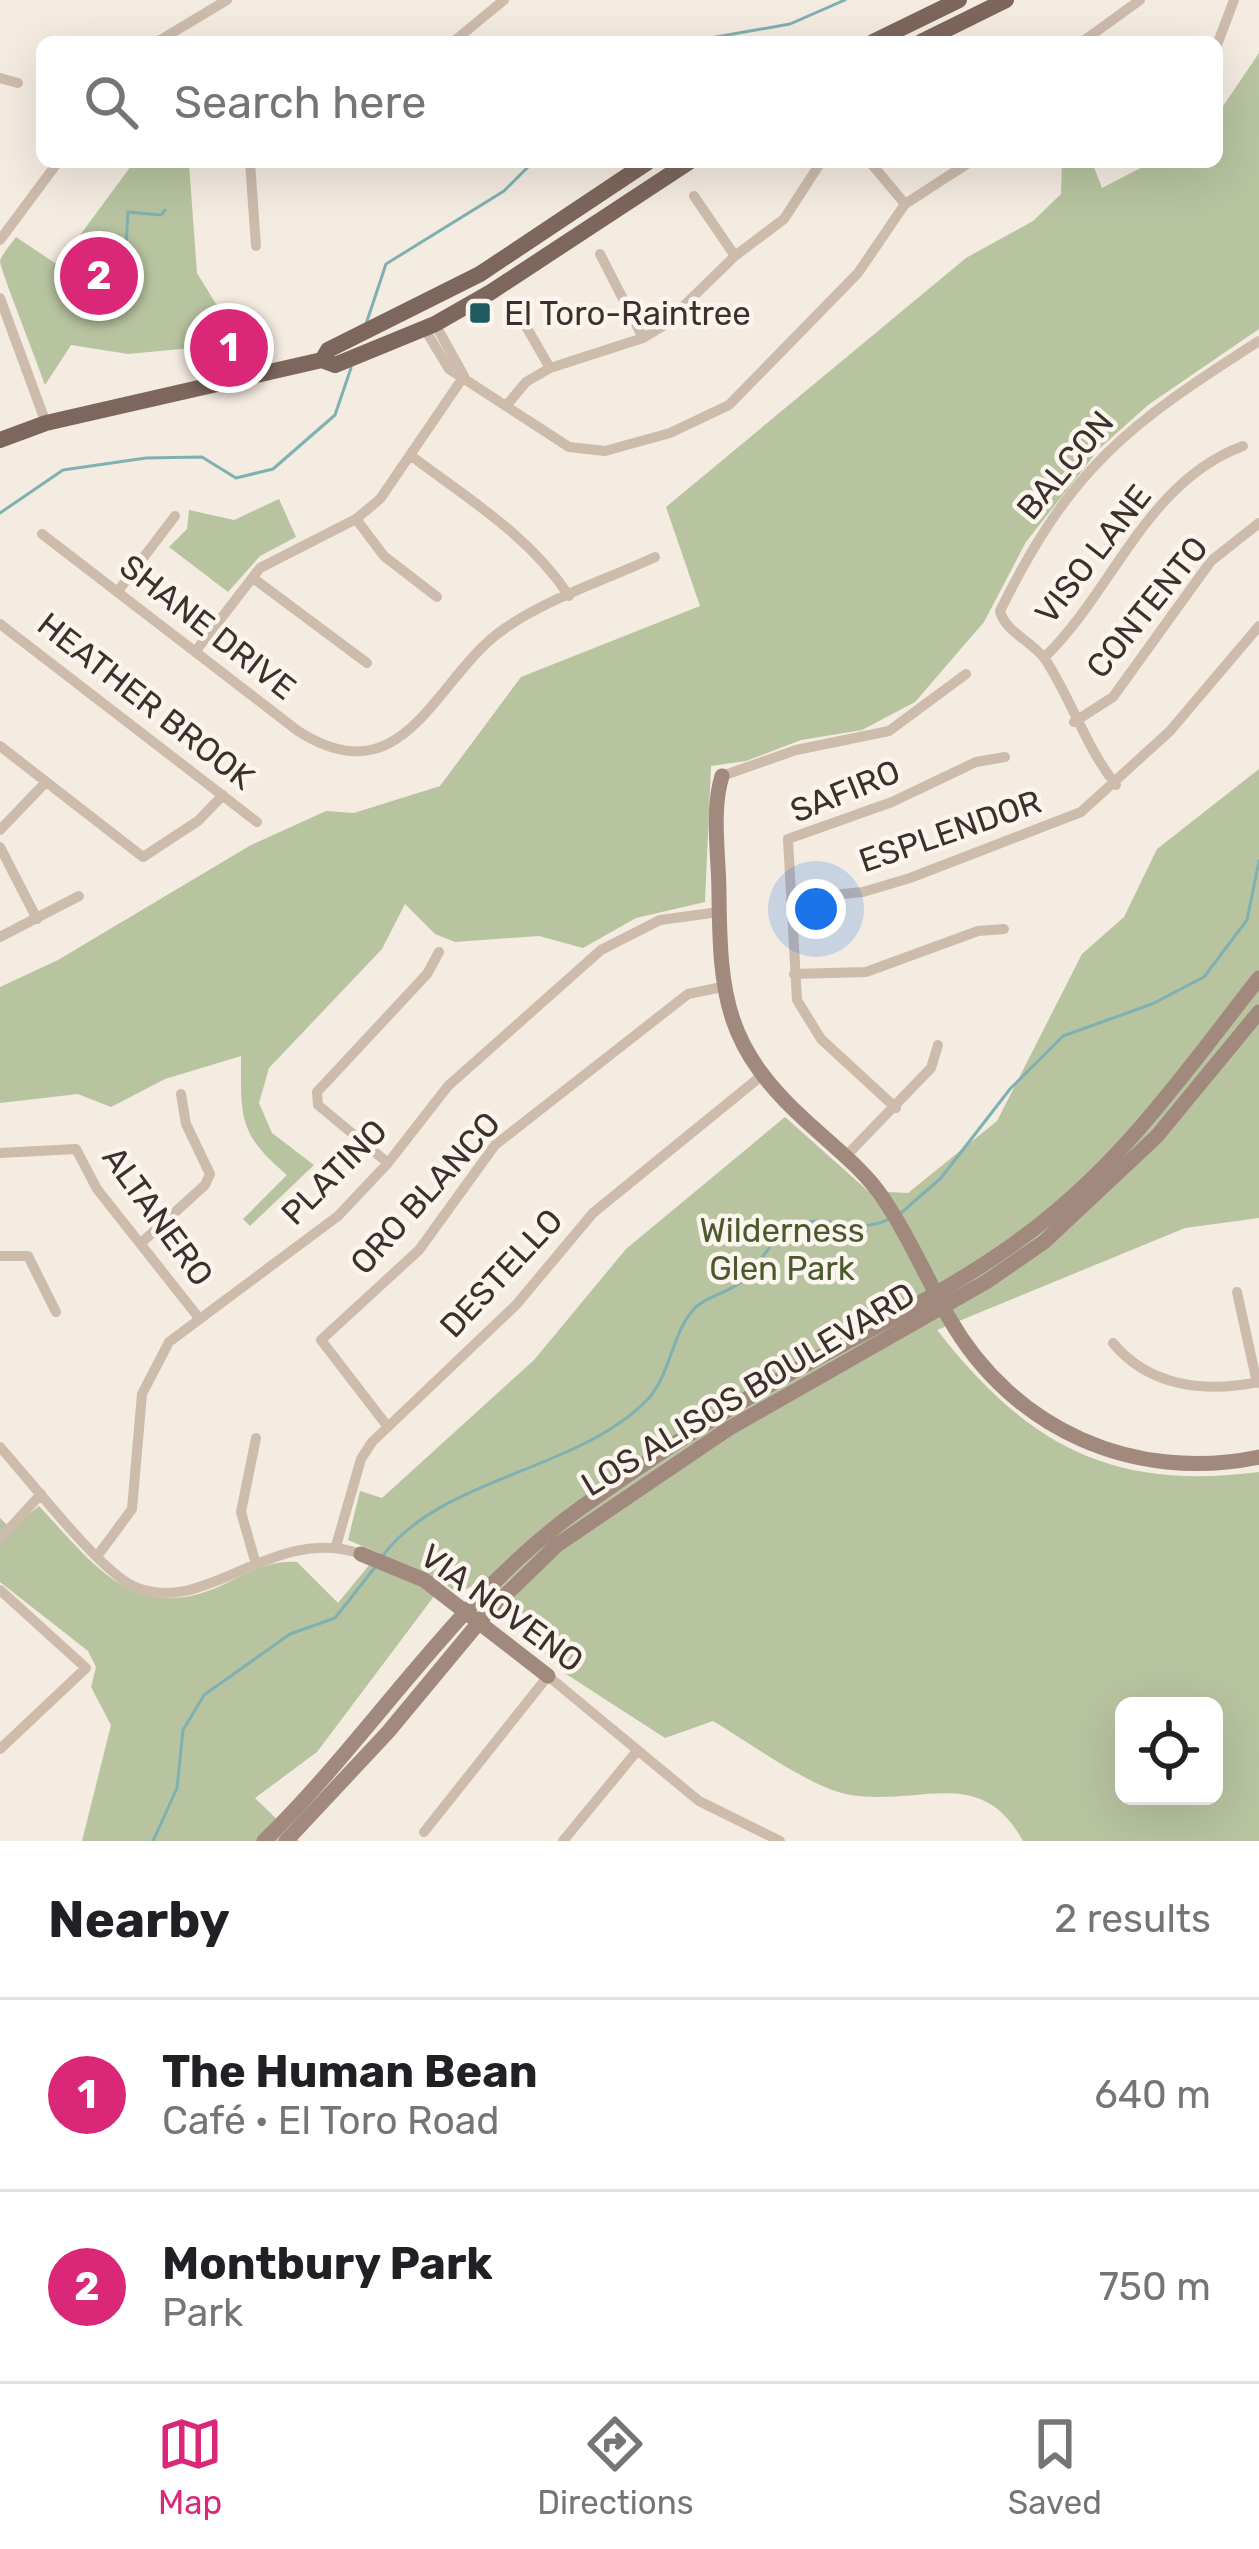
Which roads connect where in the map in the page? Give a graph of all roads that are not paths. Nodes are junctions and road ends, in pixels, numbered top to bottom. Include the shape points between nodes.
1 (226, 0) edge
2 (504, 0) edge
3 (959, 0) edge
4 (1006, 0) edge
5 (1140, 0) edge
6 (1234, 0) edge
7 (167, 36) edge
8 (460, 36) edge
9 (886, 36) edge
10 (933, 36) edge
11 (1090, 36) edge
12 (1220, 36) edge
13 (0, 78) edge
14 (18, 83) dead end
15 (54, 168) edge
16 (250, 168) edge
17 (639, 168) edge
18 (680, 168) edge
19 (817, 168) edge
20 (875, 168) edge
21 (950, 170) edge
22 (694, 196) dead end
23 (905, 204) junction
24 (0, 240) edge
25 (256, 246) dead end
26 (599, 254) dead end
27 (735, 256) junction
28 (0, 298) edge
29 (520, 316) dead end
30 (430, 326) junction
31 (643, 338) junction
32 (1259, 341) edge
33 (328, 363) junction
34 (550, 368) junction
35 (464, 376) junction
36 (506, 406) junction
37 (46, 423) junction
38 (0, 440) edge
39 (1243, 446) dead end
40 (410, 455) junction
41 (175, 517) dead end
42 (356, 519) junction
43 (1259, 523) edge
44 (42, 534) dead end
45 (655, 557) dead end
46 (253, 578) junction
47 (118, 591) junction
48 (569, 596) junction
49 (437, 597) dead end
50 (0, 624) edge
51 (1259, 626) edge
52 (195, 652) junction
53 (1045, 658) junction
54 (367, 663) dead end
55 (966, 674) dead end
56 (1074, 722) junction
57 (0, 746) edge
58 (1005, 757) dead end
59 (722, 776) joint
60 (46, 782) junction
61 (1116, 785) junction
62 (223, 795) junction
63 (257, 821) dead end
64 (0, 830) edge
65 (0, 847) edge
66 (79, 896) dead end
67 (791, 899) junction
68 (719, 912) junction
69 (37, 919) junction
70 (1004, 929) dead end
71 (0, 937) edge
72 (439, 952) dead end
73 (794, 974) junction
74 (1259, 977) edge
75 (722, 987) junction
76 (1259, 1012) edge
77 (938, 1045) dead end
78 (760, 1077) junction
79 (181, 1094) dead end
80 (896, 1108) junction
81 (0, 1153) edge
82 (845, 1157) junction
83 (388, 1163) junction
84 (141, 1243) junction
85 (0, 1256) edge
86 (1237, 1292) dead end
87 (939, 1299) junction
88 (56, 1312) dead end
89 (199, 1318) junction
90 (1113, 1343) dead end
91 (1258, 1383) edge
92 (388, 1427) junction
93 (256, 1438) dead end
94 (0, 1447) edge
95 (1259, 1457) edge
96 (41, 1494) junction
97 (0, 1539) edge
98 (336, 1546) junction
99 (361, 1553) joint
100 (98, 1556) junction
101 (255, 1562) junction
102 (0, 1590) edge
103 (472, 1619) junction
104 (548, 1676) junction
105 (0, 1749) edge
106 (637, 1751) junction
107 (424, 1832) dead end
108 (264, 1841) edge
109 (286, 1841) edge
110 (563, 1841) edge
111 (780, 1841) edge

1 - 7 street
2 - 8 street
3 - 9 main road
4 - 10 main road
5 - 11 street
6 - 12 street
13 - 14 street
15 - 24 street
16 - 25 street
17 - 33 main road via 480,274 340,343
18 - 30 main road
19 - 27 street via 784,219
20 - 23 street
21 - 23 street
22 - 27 street
23 - 36 street via 858,273 708,418 588,451 552,439
26 - 31 street
27 - 31 street
28 - 37 street
29 - 34 street
30 - 33 main road
30 - 35 street
31 - 34 street
32 - 53 street, BALCON via 1140,419 1053,514 1000,611
33 - 37 main road
34 - 36 street
35 - 36 street
35 - 40 street
37 - 38 main road
39 - 53 street, VISO LANE via 1208,459 1136,532 1076,627
40 - 42 street
40 - 48 street via 547,561
41 - 47 street
42 - 46 street via 270,560
42 - 49 street via 384,556
43 - 56 street, CONTENTO via 1211,561 1113,697
44 - 47 street, SHANE DRIVE
45 - 48 street
46 - 52 street
46 - 54 street
47 - 52 street, SHANE DRIVE
48 - 52 street, SHANE DRIVE via 490,638 420,723 387,745 348,749 298,731
50 - 62 street, HEATHER BROOK
51 - 61 street, ESPLENDOR
53 - 56 street, BALCON
55 - 59 street via 889,731 796,749
56 - 61 street, BALCON
57 - 60 street
58 - 67 street, SAFIRO via 788,839
59 - 68 main road
60 - 62 street via 148,857
60 - 64 street
61 - 67 street, ESPLENDOR via 1053,826 910,878
62 - 63 street, HEATHER BROOK
65 - 69 street
66 - 69 street
67 - 73 street, SAFIRO
68 - 75 main road
68 - 83 street, PLATINO via 660,920 601,950 448,1086
69 - 71 street
70 - 73 street via 866,972
72 - 83 street via 317,1092 318,1105
73 - 80 street, SAFIRO via 810,1028
74 - 87 main road, LOS ALISOS BOULEVARD via 1120,1153
75 - 78 main road via 735,1034
75 - 92 street, ORO BLANCO via 688,994 495,1145 419,1250 321,1340
76 - 87 main road, LOS ALISOS BOULEVARD via 1093,1201 1024,1255
77 - 80 street via 931,1068
78 - 82 main road
78 - 92 street, DESTELLO via 593,1213 516,1305
79 - 84 street via 210,1174
80 - 82 street
81 - 84 street, ALTANERO via 76,1149
82 - 87 main road via 888,1207
83 - 89 street, PLATINO via 338,1216
84 - 89 street, ALTANERO
85 - 88 street via 28,1256
86 - 91 street
87 - 95 main road via 998,1383 1078,1439 1170,1464
87 - 103 main road, LOS ALISOS BOULEVARD via 754,1394 580,1508 517,1560
89 - 100 street, PLATINO via 169,1342 147,1377 132,1509
90 - 91 street via 1129,1362 1170,1382
92 - 98 street, DESTELLO via 361,1459
93 - 101 street via 241,1512
94 - 96 street, VIA NOVENO
96 - 97 street
96 - 100 street, VIA NOVENO
98 - 99 street, VIA NOVENO
98 - 101 street, VIA NOVENO via 309,1544
99 - 103 main road, VIA NOVENO via 398,1567
100 - 101 street, VIA NOVENO via 133,1586 175,1594
102 - 105 street via 86,1668
103 - 104 main road, VIA NOVENO
103 - 108 main road, LOS ALISOS BOULEVARD
103 - 109 main road, LOS ALISOS BOULEVARD via 388,1732
104 - 106 street, VIA NOVENO
104 - 107 street
106 - 110 street
106 - 111 street, VIA NOVENO via 721,1815

